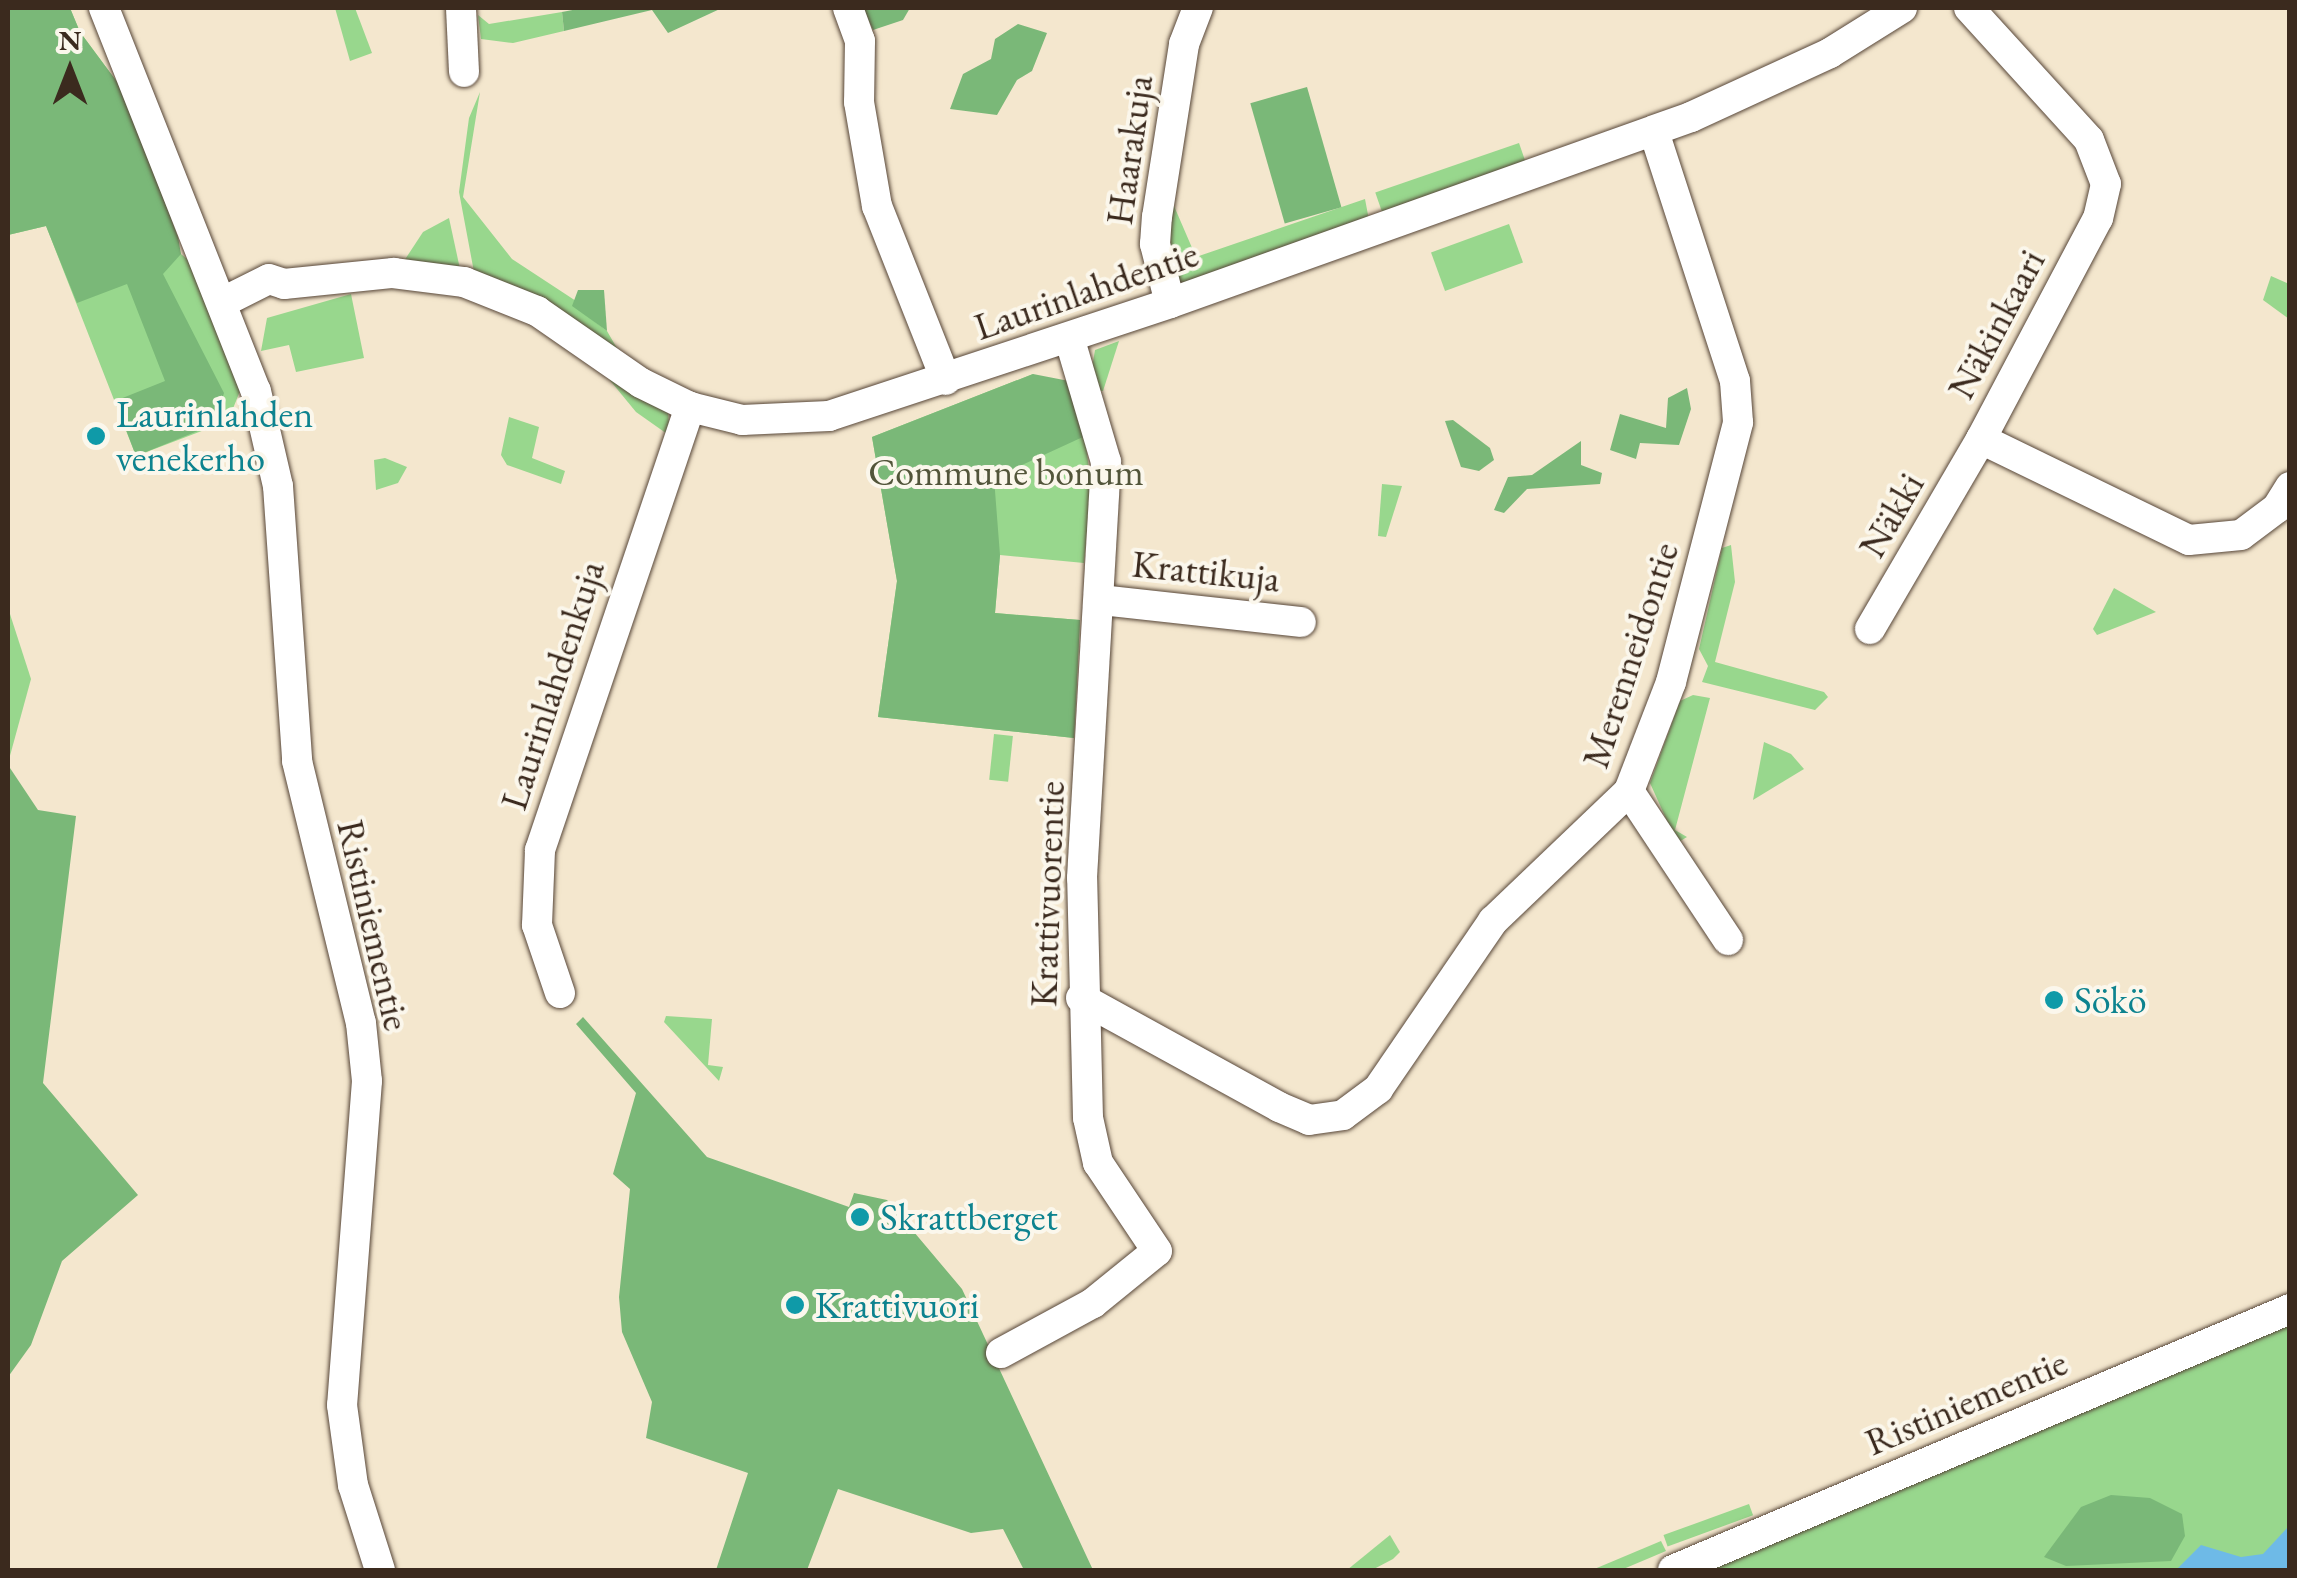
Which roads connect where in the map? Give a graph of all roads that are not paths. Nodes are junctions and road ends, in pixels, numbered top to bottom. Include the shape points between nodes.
1 (104, 8) edge
2 (461, 8) edge
3 (848, 8) edge
4 (1198, 8) edge
5 (1902, 8) edge
6 (1969, 8) edge
7 (464, 72) dead end
8 (1654, 130) junction
9 (223, 302) junction
10 (1170, 304) junction
11 (1069, 337) junction
12 (946, 380) junction
13 (690, 407) junction
14 (1980, 439) junction
15 (2290, 487) edge
16 (1101, 600) junction
17 (1302, 622) dead end
18 (1870, 630) dead end
19 (1629, 791) junction
20 (1728, 940) dead end
21 (560, 992) dead end
22 (1081, 998) junction
23 (2290, 1309) edge
24 (1002, 1353) dead end
25 (380, 1570) edge
26 (1674, 1570) edge

1 - 9 street, Ristiniementie
2 - 7 street
3 - 12 street via 860,41 859,102 877,206
4 - 10 street, Haarakuja via 1184,44 1155,244
5 - 8 street, Laurinlahdentie via 1830,53
6 - 14 street, Näkinkaari via 2089,140 2106,184 2098,218
8 - 10 street, Laurinlahdentie
8 - 19 street, Merenneidontie via 1735,381 1738,422 1671,682
9 - 13 street, Laurinlahdentie via 259,302 284,284 393,272 464,282 538,311 642,383
9 - 25 street, Ristiniementie via 256,391 278,486 297,761 361,1023 368,1137 342,1340 342,1405 354,1484
10 - 11 street, Laurinlahdentie
11 - 12 street, Laurinlahdentie
11 - 16 street, Krattivuorentie via 1106,462
12 - 13 street, Laurinlahdentie via 811,419 742,420
13 - 21 street, Laurinlahdenkuja via 540,850 538,937
14 - 15 street, Näkinkaari via 2189,540 2241,534 2278,508
14 - 18 street, Näkki
16 - 17 street, Krattikuja
16 - 22 street, Krattivuorentie via 1082,878
19 - 20 street
19 - 22 street, Merenneidontie via 1492,921 1378,1090 1343,1115 1309,1120 1278,1107
22 - 24 street, Krattivuorentie via 1088,1118 1098,1163 1158,1251 1093,1303
23 - 26 street, Ristiniementie

